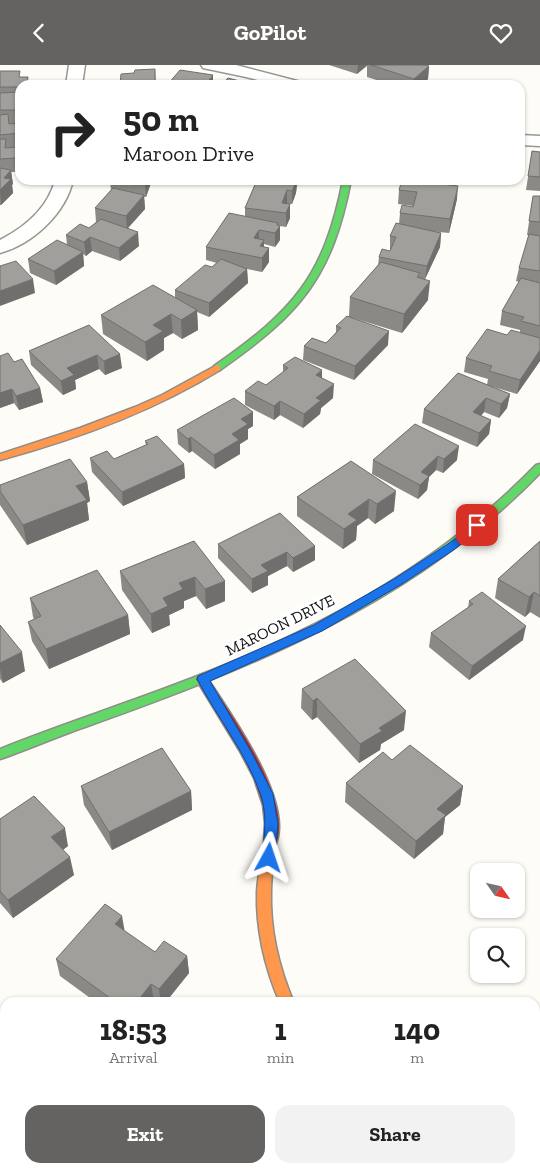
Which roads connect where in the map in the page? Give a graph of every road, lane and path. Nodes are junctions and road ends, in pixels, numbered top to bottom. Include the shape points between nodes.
1 (77, 65) edge
2 (209, 65) edge
3 (75, 80) edge
4 (278, 80) edge
5 (525, 140) edge
6 (540, 141) edge
7 (63, 185) edge
8 (346, 185) edge
9 (0, 247) edge
10 (0, 457) edge
11 (540, 467) edge
12 (202, 679) junction
13 (0, 754) edge
14 (285, 997) edge

1 - 3 street
2 - 4 street
5 - 6 street
7 - 9 street via 56,203 43,218
8 - 10 street via 334,239 310,284 269,329 238,355 114,420
11 - 12 street, MAROON DRIVE via 452,547 384,590 318,628
12 - 13 street, MAROON DRIVE via 54,731
12 - 14 street via 267,794 272,824 264,895 269,944

